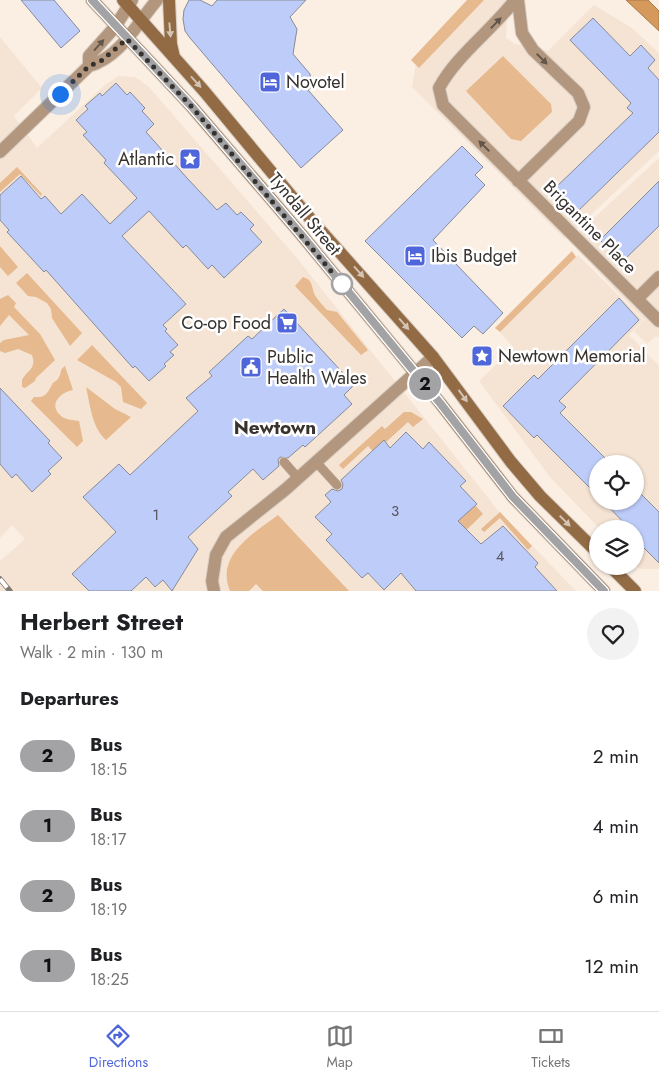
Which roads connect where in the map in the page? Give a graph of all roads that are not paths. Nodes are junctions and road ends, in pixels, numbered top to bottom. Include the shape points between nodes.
1 (92, 0) edge
2 (157, 0) edge
3 (168, 0) edge
4 (516, 0) edge
5 (127, 2) edge
6 (140, 20) junction
7 (115, 27) junction
8 (127, 39) junction
9 (175, 60) junction
10 (89, 66) junction
11 (0, 152) edge
12 (518, 180) junction
13 (659, 278) edge
14 (637, 299) junction
15 (659, 321) edge
16 (433, 357) junction
17 (415, 373) junction
18 (284, 462) dead end
19 (316, 462) junction
20 (298, 478) junction
21 (337, 485) dead end
22 (589, 544) edge
23 (619, 575) edge
24 (214, 591) edge
25 (604, 591) edge
26 (635, 591) edge

1 - 7 street, Tyndall Street
2 - 6 street
3 -> 9 street
4 -> 12 street, Brigantine Place via 522,33 533,50 578,94 584,107 580,121
12 -> 4 street, Brigantine Place via 443,105 439,88 446,75
5 - 6 street, Tyndall Street
5 - 7 street
6 - 8 street
6 - 9 street, Tyndall Street
7 - 8 street, Tyndall Street
10 -> 7 street via 89,56
8 - 10 street via 101,61
8 - 17 street, Tyndall Street via 198,114
9 -> 16 street, Tyndall Street
10 - 11 street
12 - 14 street, Brigantine Place
13 - 14 street, Brigantine Place
14 - 15 street, Brigantine Place
16 - 17 street
16 -> 22 street, Tyndall Street via 511,462
17 - 19 street
17 - 25 street, Tyndall Street via 513,497
18 - 20 lane
19 - 20 street
19 - 21 lane
20 - 24 street via 223,541 213,568
23 - 26 street

